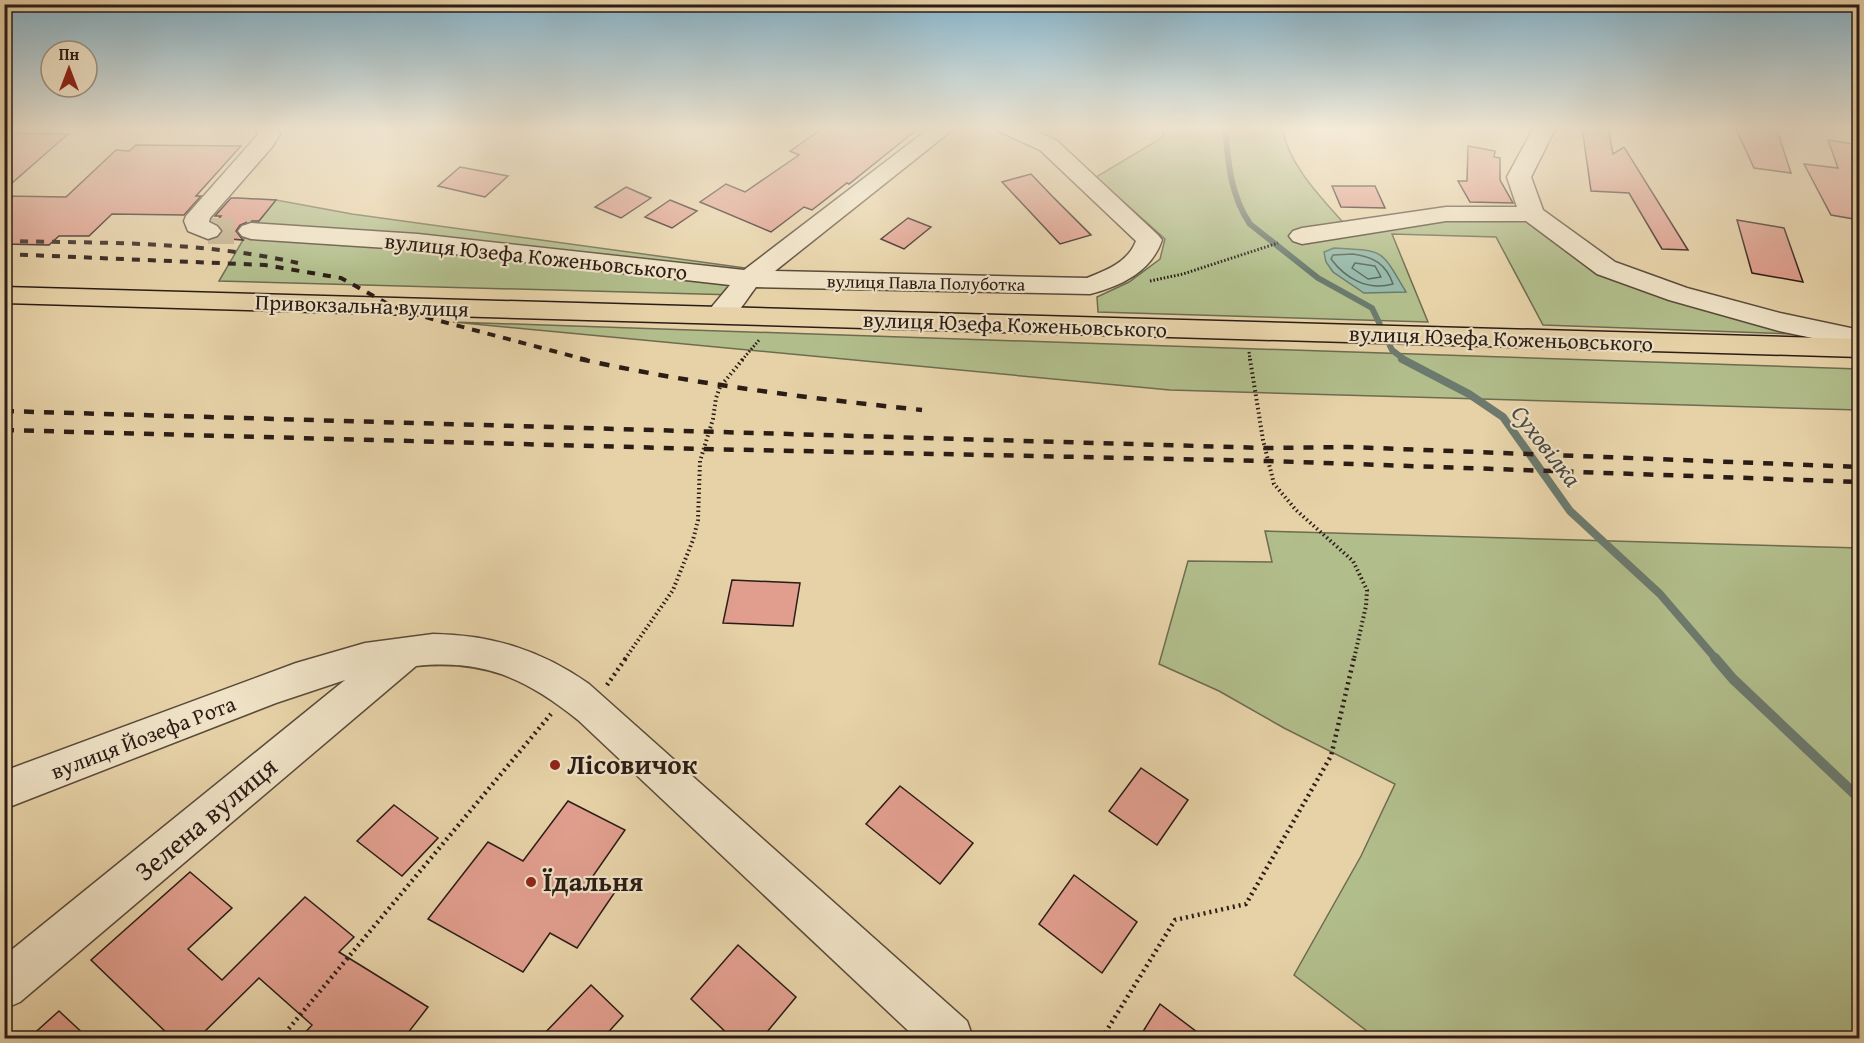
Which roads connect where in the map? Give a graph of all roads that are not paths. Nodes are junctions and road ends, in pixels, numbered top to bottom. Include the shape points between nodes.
1 (234, 176) edge
2 (882, 176) edge
3 (1081, 176) edge
4 (1520, 176) edge
5 (1532, 214) junction
6 (208, 231) dead end
7 (251, 231) tunnel mouth
8 (1291, 239) road end
9 (749, 279) junction
10 (4, 295) edge
11 (719, 315) junction
12 (1860, 339) edge
13 (1860, 348) edge
14 (407, 652) junction
15 (4, 790) edge
16 (4, 986) edge
17 (950, 1038) edge

1 - 6 street via 196,220 197,226
2 - 9 street
3 - 9 street, вулиця Павла Полуботка via 1149,240 1146,253 1119,274 1090,286
4 - 5 street
5 - 8 street via 1446,214
5 - 12 street via 1606,268 1779,322
7 - 9 street, вулиця Юзефа Коженьовського via 418,242
9 - 11 street
10 - 11 main road, Привокзальна вулиця
11 - 13 main road, вулиця Юзефа Коженьовського
14 - 15 street, вулиця Йозефа Рота via 282,684
14 - 16 street, Зелена вулиця
14 - 17 street, вулиця Йозефа Рота via 463,650 508,658 549,676 581,699

